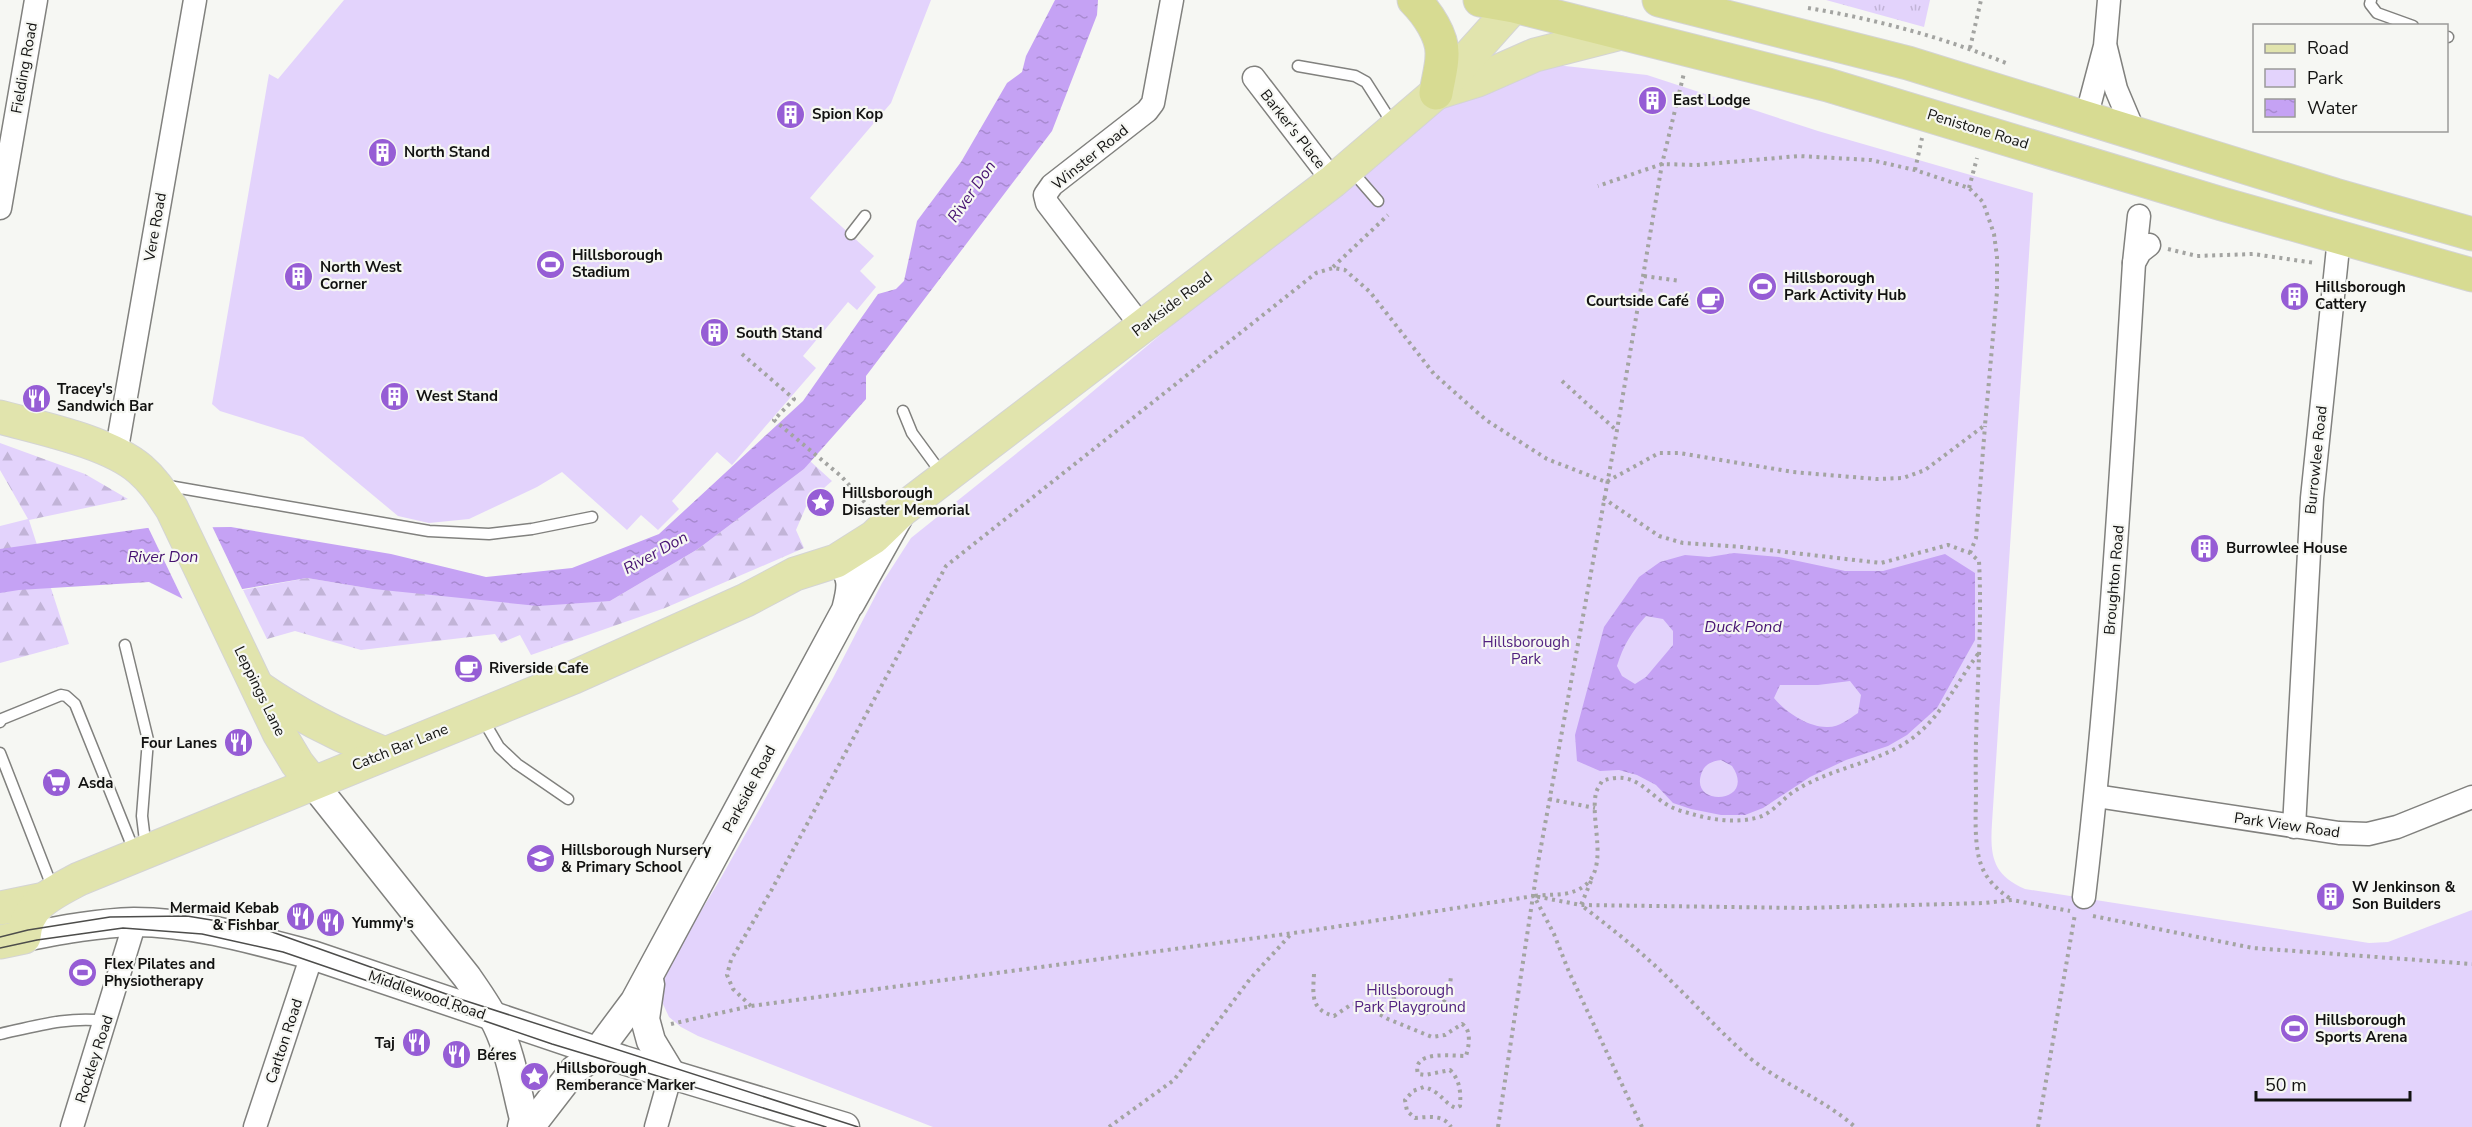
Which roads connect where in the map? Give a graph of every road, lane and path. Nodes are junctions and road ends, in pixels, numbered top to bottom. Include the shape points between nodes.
1 (36, 0) edge
2 (195, 0) edge
3 (1172, 0) edge
4 (1414, 0) edge
5 (1480, 0) edge
6 (1659, 0) edge
7 (1981, 0) edge
8 (2109, 0) edge
9 (2371, 0) edge
10 (1517, 3) edge
11 (2407, 24) edge
12 (1621, 33) junction
13 (2106, 46) junction
14 (1970, 48) dead end
15 (1691, 50) junction
16 (1298, 66) dead end
17 (1254, 78) dead end
18 (1436, 93) junction
19 (2086, 118) junction
20 (1396, 129) junction
21 (2135, 134) junction
22 (1662, 164) junction
23 (1341, 174) junction
24 (2125, 175) junction
25 (1598, 186) dead end
26 (1378, 201) dead end
27 (0, 208) edge
28 (1388, 215) dead end
29 (865, 216) dead end
30 (2139, 216) dead end
31 (851, 234) dead end
32 (2472, 234) edge
33 (2149, 245) joint
34 (2338, 252) junction
35 (2134, 263) junction
36 (1333, 268) junction
37 (2472, 275) edge
38 (1643, 276) junction
39 (1681, 281) dead end
40 (1142, 327) junction
41 (742, 354) dead end
42 (1562, 381) dead end
43 (903, 411) dead end
44 (0, 417) edge
45 (1985, 425) junction
46 (1617, 430) junction
47 (117, 454) junction
48 (945, 478) junction
49 (1606, 482) junction
50 (164, 496) junction
51 (1604, 498) junction
52 (890, 513) junction
53 (592, 517) dead end
54 (1970, 553) junction
55 (814, 565) junction
56 (846, 610) junction
57 (125, 645) dead end
58 (1978, 654) junction
59 (259, 688) junction
60 (481, 715) junction
61 (0, 722) edge
62 (0, 753) edge
63 (383, 753) junction
64 (312, 782) junction
65 (2096, 796) junction
66 (2472, 797) edge
67 (568, 799) dead end
68 (1549, 799) junction
69 (1595, 808) junction
70 (2294, 827) junction
71 (140, 853) junction
72 (1591, 881) junction
73 (47, 896) junction
74 (1534, 896) junction
75 (2012, 900) junction
76 (1581, 905) junction
77 (0, 908) edge
78 (2082, 908) junction
79 (135, 922) junction
80 (1292, 933) junction
81 (12, 940) edge
82 (312, 955) junction
83 (2472, 964) edge
84 (652, 968) junction
85 (1314, 974) dead end
86 (1451, 976) dead end
87 (1388, 983) dead end
88 (751, 1006) junction
89 (493, 1018) junction
90 (106, 1021) junction
91 (648, 1031) junction
92 (0, 1034) edge
93 (597, 1052) junction
94 (671, 1074) junction
95 (72, 1127) edge
96 (255, 1127) edge
97 (522, 1127) edge
98 (530, 1127) edge
99 (656, 1127) edge
100 (845, 1127) edge
101 (1109, 1127) edge
102 (1451, 1127) edge
103 (1498, 1127) edge
104 (1642, 1127) edge
105 (1855, 1127) edge
106 (2038, 1127) edge

1 - 27 street, Fielding Road
2 - 47 street, Vere Road
3 - 40 street, Winster Road via 1153,103 1148,111 1052,185 1046,195 1047,203
4 - 18 highway via 1431,22 1443,53
5 - 10 highway, Penistone Road
6 - 19 highway via 1908,63
7 - 14 path
8 - 13 street
9 - 11 lane via 2377,13
10 - 12 highway, Penistone Road
10 - 18 main road, Parkside Road
12 - 15 highway, Penistone Road
12 - 18 main road, Parkside Road via 1535,55
13 - 19 street
13 - 21 street via 2116,89
15 - 22 path
15 - 24 highway, Penistone Road via 1828,85
16 - 20 lane via 1355,76 1366,82
17 - 23 street, Barker's Place
18 - 20 main road, Parkside Road
19 - 21 highway
19 - 24 highway
20 - 23 main road, Parkside Road
21 - 32 highway
22 - 25 path
22 - 38 path
22 - 45 path via 1696,165 1778,156 1850,158 1915,170 1969,188 1983,201 1997,257
23 - 26 lane
23 - 40 main road, Parkside Road
24 - 34 highway, Penistone Road
28 - 36 path
29 - 31 lane
30 - 35 street, Broughton Road
33 - 34 path via 2198,256
33 - 35 street
34 - 37 highway, Penistone Road
34 - 70 street, Burrowlee Road via 2312,498
35 - 65 street, Broughton Road
36 - 49 path via 1345,270 1370,292 1434,374 1486,420 1547,459
36 - 88 path via 1316,273 946,566 731,960 727,975 734,989
38 - 39 path
38 - 46 path
40 - 48 main road, Parkside Road
41 - 52 path via 794,399 774,420
42 - 46 path
43 - 48 lane via 912,433
44 - 47 main road, Leppings Lane
45 - 49 path via 1925,470 1903,478 1793,472 1659,453
45 - 54 path via 1976,538
46 - 49 path
47 - 50 main road, Leppings Lane via 138,468
48 - 52 main road, Parkside Road
49 - 51 path
50 - 53 lane via 429,531 489,534
50 - 59 main road, Leppings Lane
51 - 54 path via 1659,536 1683,543 1881,563 1948,545
51 - 68 path
52 - 55 main road, Parkside Road via 874,537
52 - 56 street, Parkside Road
54 - 58 path via 1979,561
55 - 56 street, Parkside Road via 848,571 851,591
55 - 60 main road, Catch Bar Lane via 646,646
56 - 84 street, Parkside Road
57 - 71 lane via 148,740
58 - 69 path via 1940,711 1913,737 1870,760 1802,787 1758,818 1694,815 1670,806 1641,783 1611,778 1602,781
58 - 75 path via 1978,857 1984,874
59 - 63 main road via 315,723
59 - 64 main road, Leppings Lane via 279,732
60 - 63 main road, Catch Bar Lane
60 - 67 lane via 499,747
61 - 71 lane via 61,695 75,704
62 - 73 lane
63 - 64 main road, Catch Bar Lane
64 - 71 main road, Catch Bar Lane
64 - 89 street, Leppings Lane via 467,977
65 - 70 street, Park View Road
65 - 78 street, Broughton Road
66 - 70 street, Park View Road via 2397,827 2368,834
68 - 69 path
68 - 74 path
69 - 72 path via 1597,864
71 - 73 main road, Catch Bar Lane
72 - 74 path via 1575,892
72 - 76 path
73 - 77 main road, Catch Bar Lane
73 - 81 main road
74 - 76 path
74 - 80 path
74 - 103 path
74 - 104 path
75 - 76 path via 1804,908
75 - 78 path
76 - 105 path via 1636,947 1754,1061
78 - 83 path via 2253,948
78 - 106 path
79 - 81 street, Middlewood Road via 86,926
79 - 82 street, Middlewood Road via 211,931
79 - 90 street, Rockley Road
80 - 88 path
80 - 101 path via 1250,979 1174,1080
82 - 89 street, Middlewood Road
82 - 96 street, Carlton Road
84 - 91 street, Parkside Road via 645,1019
84 - 93 street, Parkside Road via 635,1000
85 - 102 path via 1316,1005 1328,1014 1334,1016 1353,1004 1361,1005 1432,1036 1445,1035 1462,1024 1466,1026 1466,1056 1423,1057 1416,1068 1418,1074 1425,1075 1450,1070 1460,1089 1460,1106 1451,1106 1441,1094 1424,1087 1405,1100 1407,1111 1415,1118 1437,1117 1448,1121
86 - 87 path via 1447,997 1440,1006 1420,1013 1401,1008
88 - 91 path
89 - 93 street, Middlewood Road
89 - 97 street, Leppings Lane via 510,1064 524,1119
90 - 92 lane via 60,1020
90 - 95 street, Rockley Road
91 - 94 street, Parkside Road
93 - 94 street, Middlewood Road
93 - 98 street, Parkside Road via 574,1070
94 - 99 street
94 - 100 street, Middlewood Road

